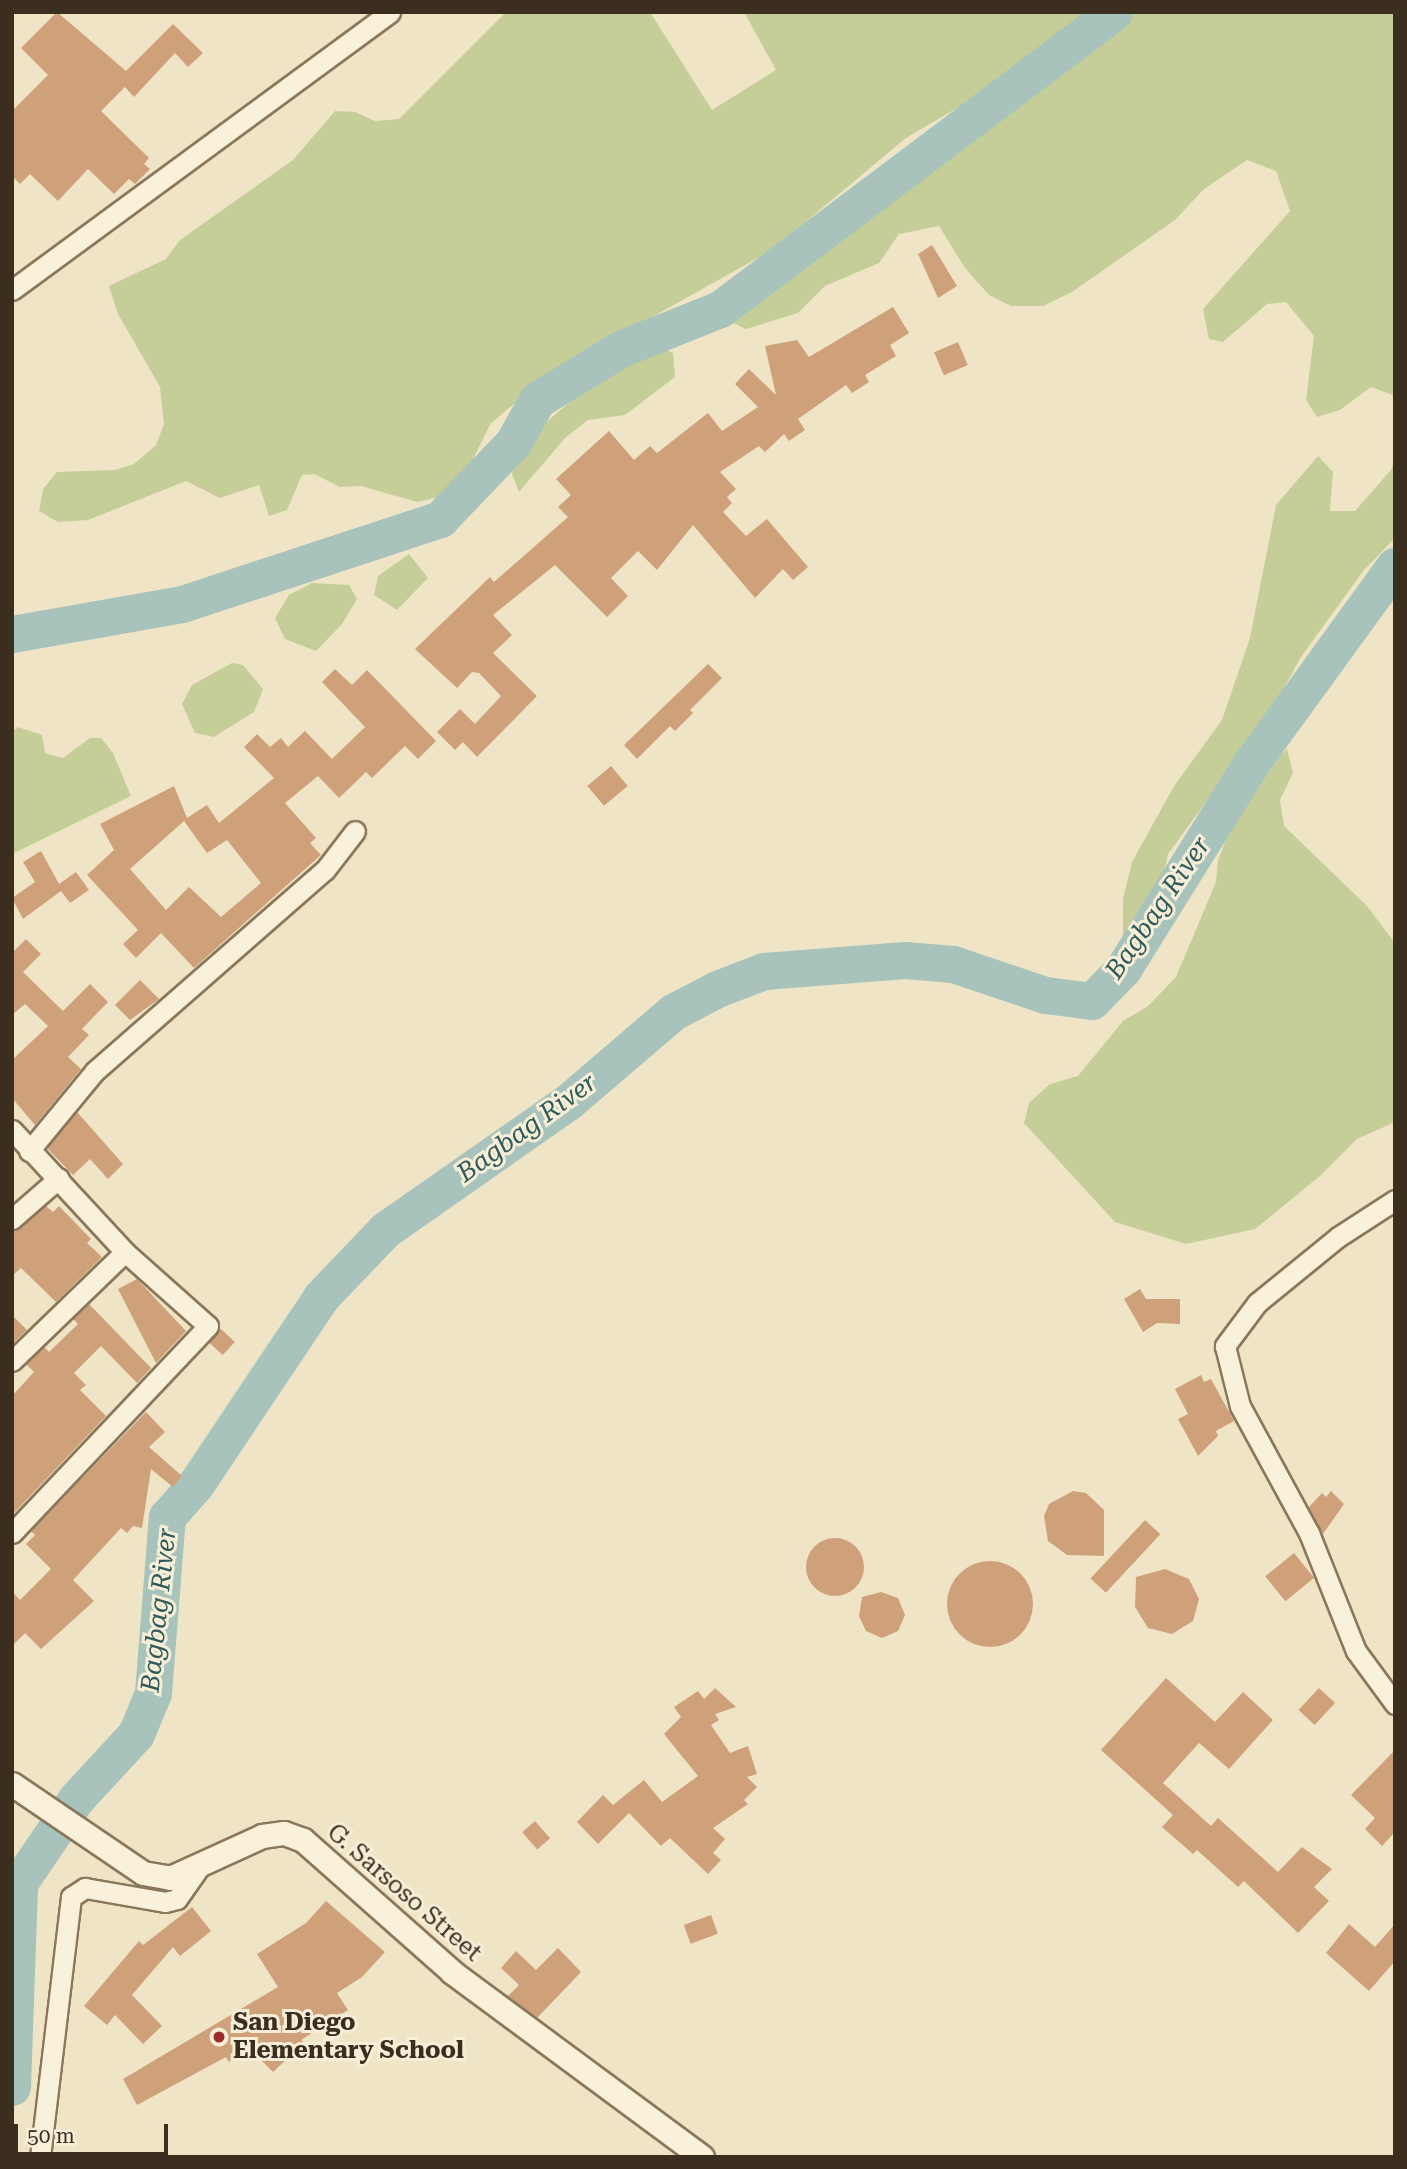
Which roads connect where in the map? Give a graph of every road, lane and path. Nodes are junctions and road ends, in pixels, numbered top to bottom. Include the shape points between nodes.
1 (390, 12) edge
2 (12, 289) edge
3 (355, 831) dead end
4 (12, 1130) edge
5 (29, 1151) junction
6 (59, 1178) junction
7 (1395, 1200) edge
8 (12, 1219) edge
9 (125, 1252) junction
10 (12, 1361) edge
11 (12, 1533) edge
12 (1395, 1704) edge
13 (12, 1784) edge
14 (199, 1867) junction
15 (40, 2157) edge
16 (702, 2157) edge

1 - 2 street
3 - 5 street via 325,870 95,1071
4 - 5 street
5 - 6 street
6 - 8 street
6 - 9 street
7 - 12 street via 1338,1237 1257,1303 1225,1346 1240,1406 1309,1533 1356,1651
9 - 10 street
9 - 11 street via 208,1326
13 - 14 street, G. Sarsoso Street via 143,1873 170,1878
14 - 15 street via 177,1899 165,1902 85,1888 71,1896
14 - 16 street, G. Sarsoso Street via 262,1836 284,1833 303,1840 452,1972

